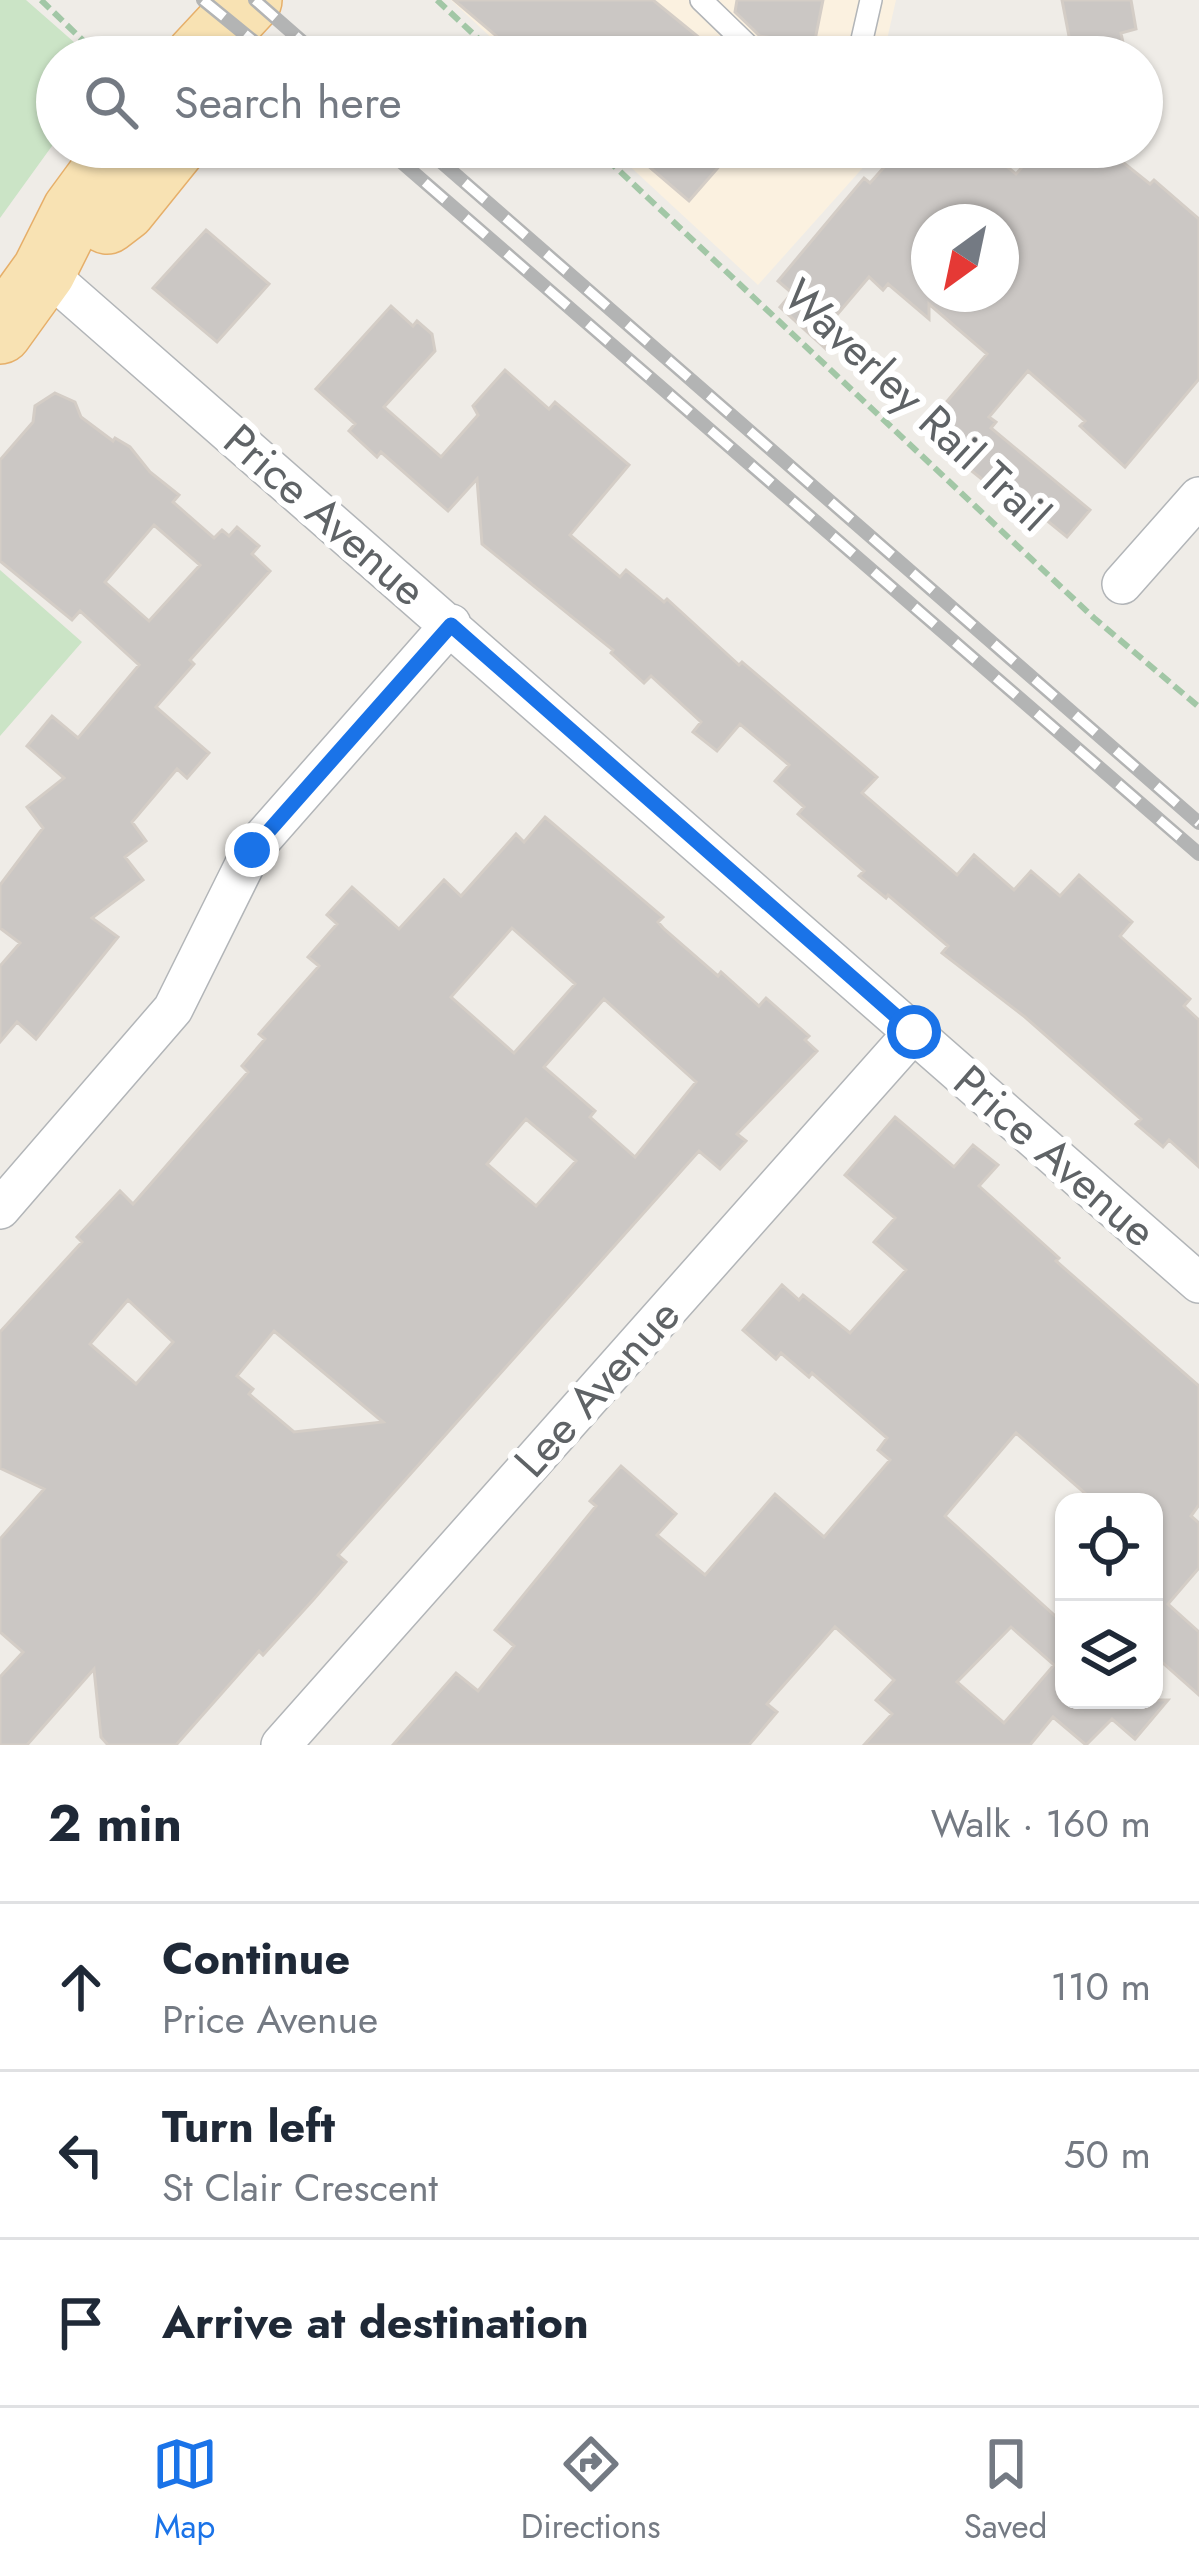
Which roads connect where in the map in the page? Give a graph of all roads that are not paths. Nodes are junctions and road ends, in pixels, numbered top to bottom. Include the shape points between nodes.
1 (250, 0) edge
2 (292, 0) edge
3 (701, 0) edge
4 (871, 0) edge
5 (217, 36) edge
6 (264, 36) edge
7 (738, 36) edge
8 (863, 36) edge
9 (106, 168) edge
10 (157, 168) edge
11 (44, 271) junction
12 (0, 332) edge
13 (1199, 496) edge
14 (1122, 584) dead end
15 (451, 625) junction
16 (914, 1032) junction
17 (0, 1208) edge
18 (1199, 1283) edge
19 (280, 1745) edge

1 - 5 main road
2 - 6 main road
3 - 7 lane
4 - 8 lane
9 - 11 main road
10 - 11 main road via 124,209
11 - 12 main road
11 - 15 street, Price Avenue
13 - 14 street
15 - 16 street, Price Avenue
15 - 17 street via 252,850 173,1009
16 - 18 street, Price Avenue
16 - 19 street, Lee Avenue

